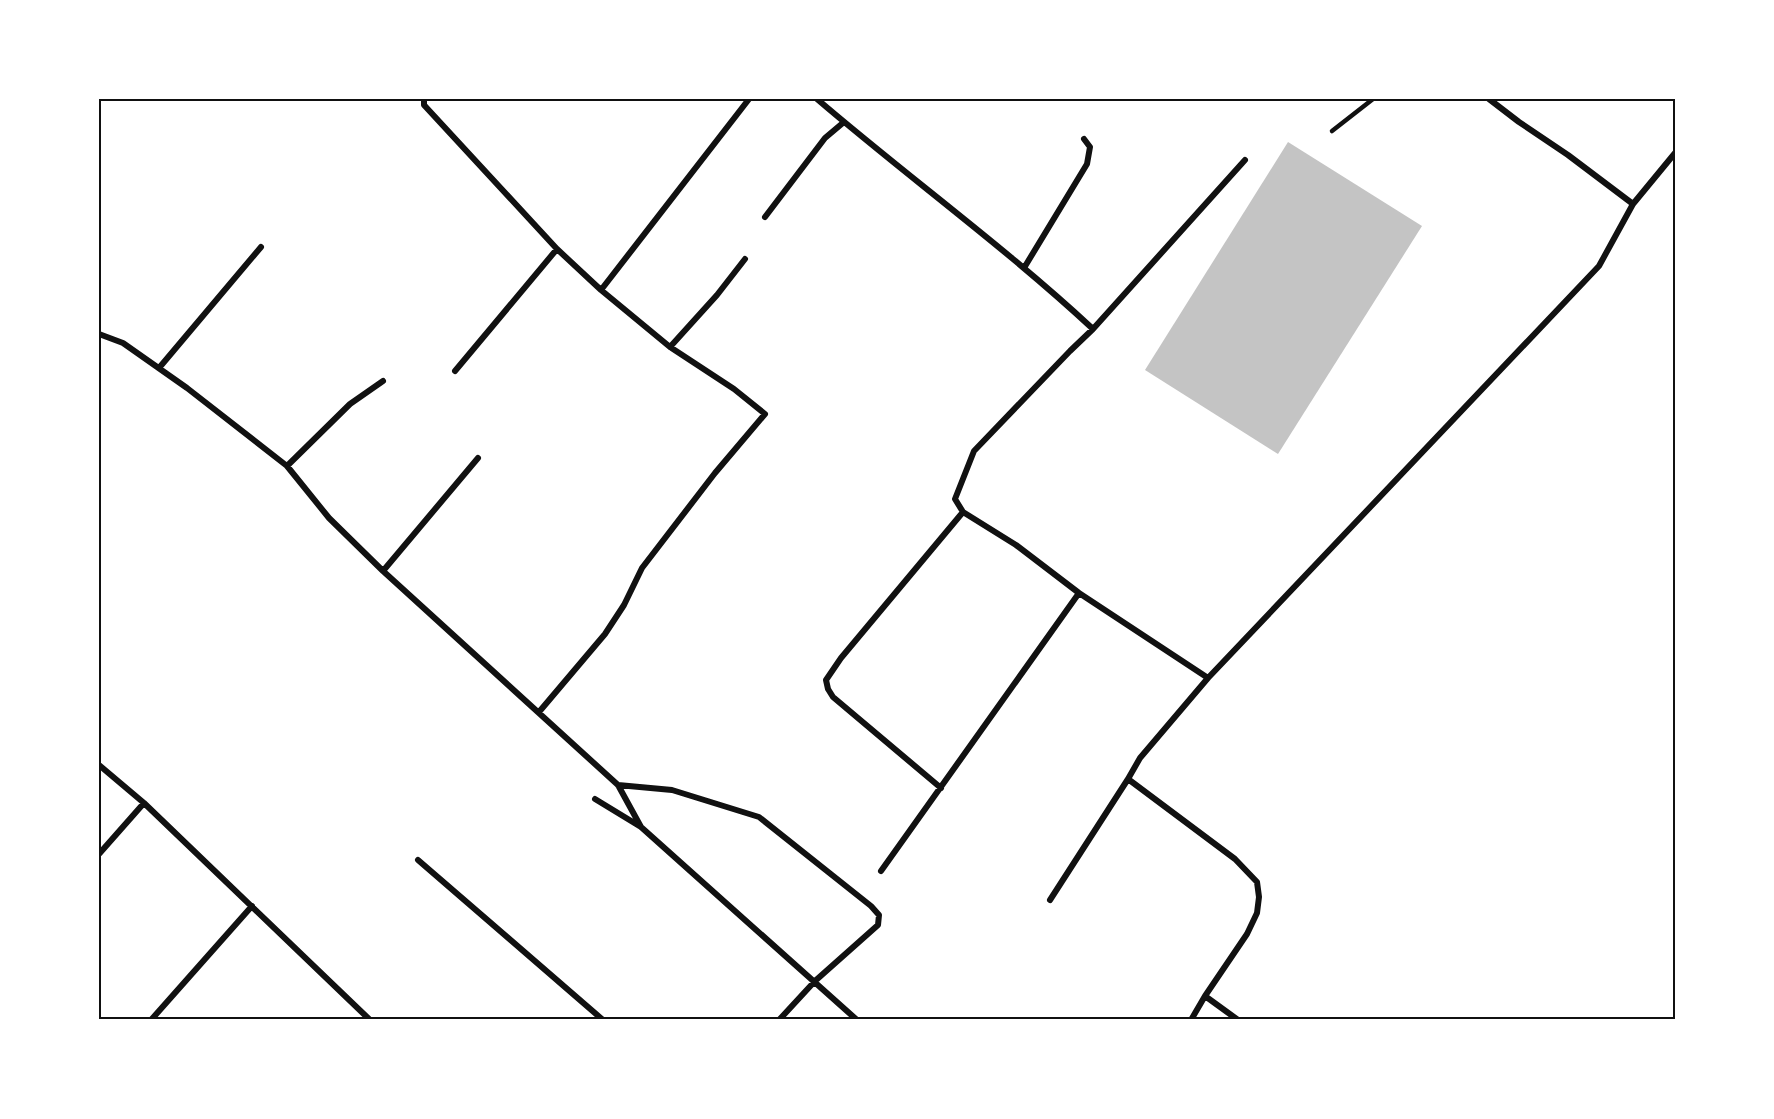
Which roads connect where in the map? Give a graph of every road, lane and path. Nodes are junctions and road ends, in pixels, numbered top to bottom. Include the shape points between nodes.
1 (424, 99) edge
2 (749, 99) edge
3 (817, 99) edge
4 (1373, 99) edge
5 (1489, 99) edge
6 (844, 122) junction
7 (1332, 131) dead end
8 (1084, 139) dead end
9 (1675, 153) edge
10 (1245, 160) dead end
11 (1633, 204) junction
12 (765, 217) dead end
13 (261, 247) dead end
14 (556, 249) junction
15 (745, 260) dead end
16 (1024, 268) junction
17 (601, 290) junction
18 (1093, 330) junction
19 (99, 334) edge
20 (670, 347) junction
21 (159, 368) junction
22 (455, 371) dead end
23 (383, 381) dead end
24 (478, 458) dead end
25 (287, 466) junction
26 (963, 512) junction
27 (383, 571) junction
28 (1079, 593) junction
29 (1208, 678) junction
30 (539, 712) junction
31 (99, 765) edge
32 (1128, 779) junction
33 (618, 785) junction
34 (941, 788) junction
35 (595, 799) dead end
36 (144, 803) junction
37 (641, 827) junction
38 (99, 854) edge
39 (418, 860) dead end
40 (881, 871) dead end
41 (1050, 900) dead end
42 (252, 906) junction
43 (815, 981) junction
44 (1204, 996) junction
45 (363, 1014) junction
46 (151, 1020) edge
47 (358, 1020) edge
48 (369, 1020) edge
49 (603, 1020) edge
50 (779, 1020) edge
51 (857, 1020) edge
52 (1191, 1020) edge
53 (1238, 1020) edge

1 - 14 street via 424,105
2 - 17 street
3 - 6 street
4 - 7 lane
5 - 11 street
6 - 12 street via 825,138
6 - 16 street
8 - 16 street via 1090,147 1087,164
9 - 11 street
10 - 18 street
11 - 29 street via 1599,266
13 - 21 street
14 - 17 street
14 - 22 street
15 - 20 street
16 - 18 street
17 - 20 street
18 - 26 street via 974,451 955,499
19 - 21 street via 123,343
20 - 30 street via 734,388 765,414 642,568 605,634
21 - 25 street
23 - 25 street via 341,412
24 - 27 street
25 - 27 street via 329,518
26 - 28 street via 1016,545
26 - 34 street via 826,680 833,697
27 - 30 street
28 - 29 street
28 - 34 street
29 - 32 street via 1140,758
30 - 33 street
31 - 36 street
32 - 41 street
32 - 44 street via 1235,859 1257,882 1257,913
33 - 37 street
33 - 43 street via 672,790 759,817 871,906 879,915 878,925
34 - 40 street
35 - 37 street
36 - 38 street
36 - 42 street
37 - 43 street
39 - 49 street
42 - 45 street
42 - 46 street
43 - 50 street
43 - 51 street
44 - 52 street
44 - 53 street
45 - 47 street
45 - 48 street

